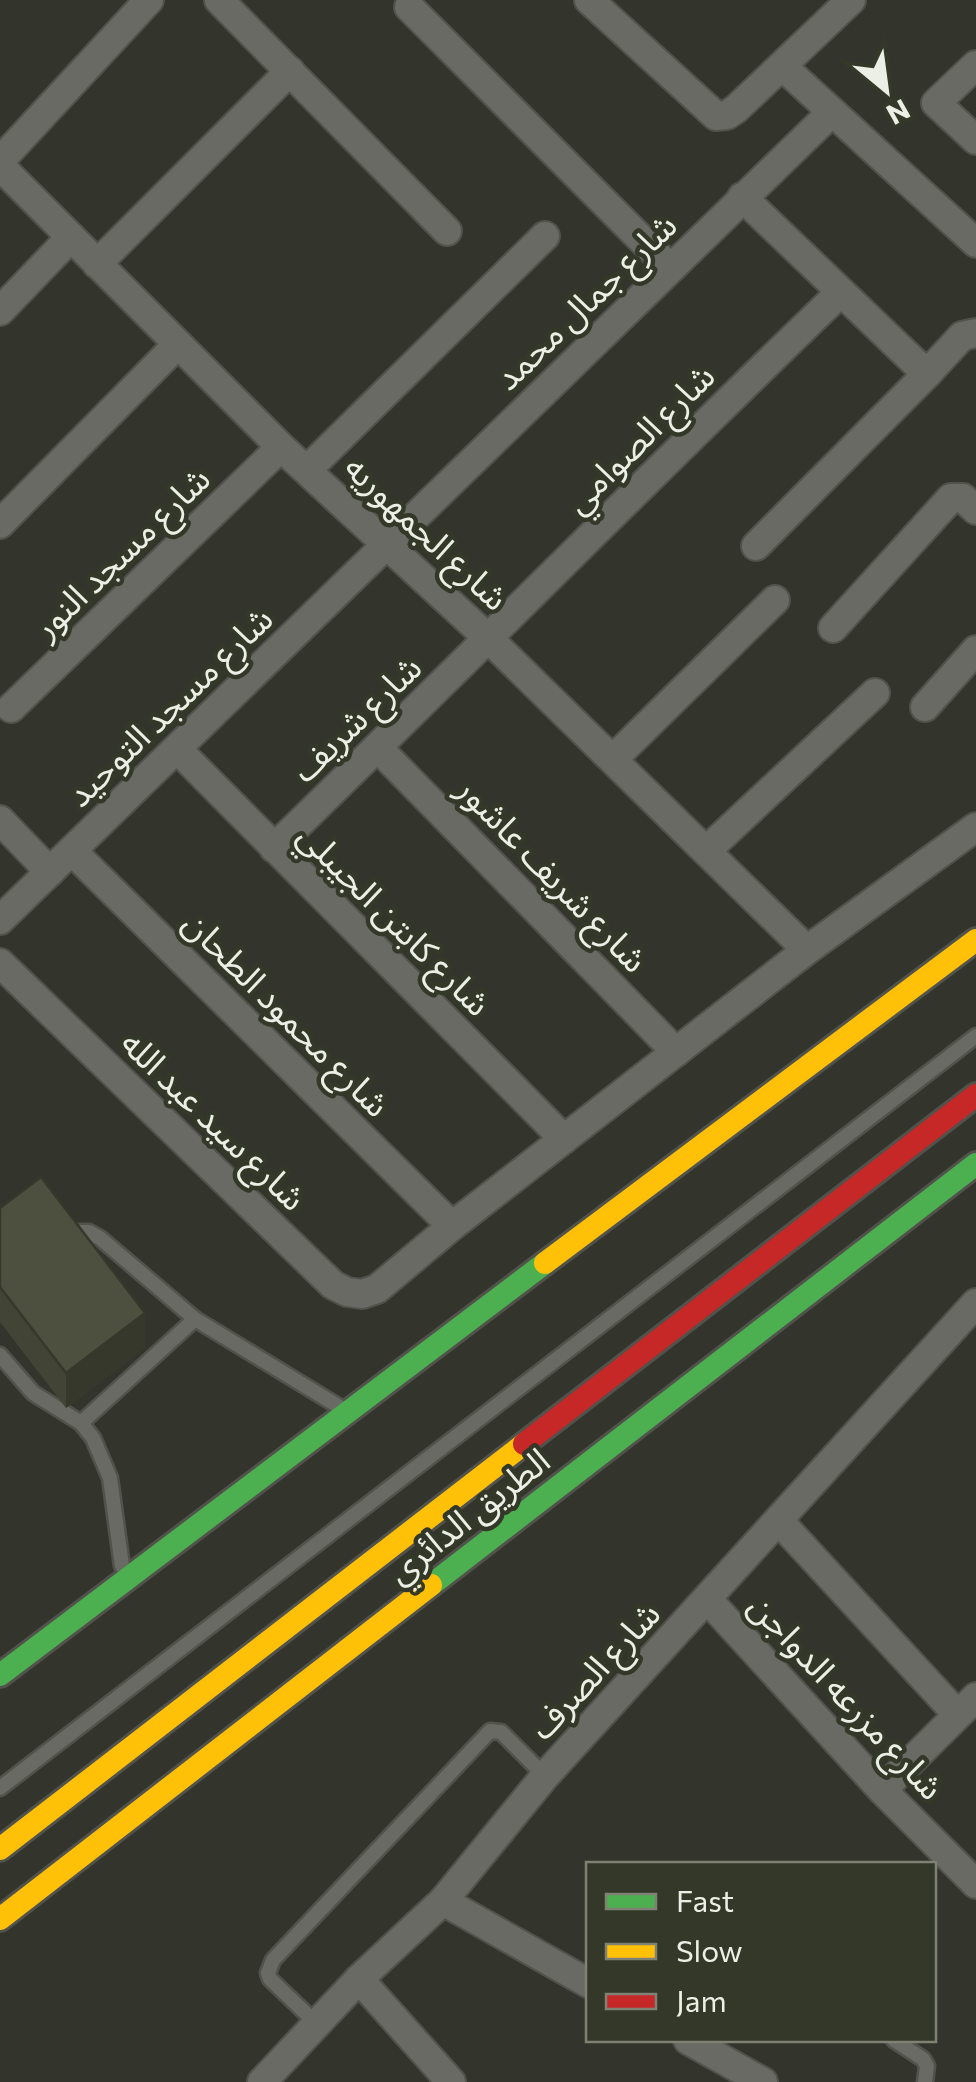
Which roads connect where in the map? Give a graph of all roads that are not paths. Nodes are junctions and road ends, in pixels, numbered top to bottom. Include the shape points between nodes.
1 (149, 0) edge
2 (219, 0) edge
3 (588, 0) edge
4 (851, 0) edge
5 (409, 7) dead end
6 (976, 65) edge
7 (782, 66) junction
8 (290, 72) junction
9 (832, 112) junction
10 (976, 140) edge
11 (0, 163) edge
12 (742, 197) junction
13 (448, 231) dead end
14 (545, 236) dead end
15 (70, 237) junction
16 (976, 243) edge
17 (97, 264) junction
18 (670, 268) junction
19 (841, 292) junction
20 (0, 311) edge
21 (976, 333) edge
22 (177, 345) junction
23 (927, 374) junction
24 (281, 447) junction
25 (306, 470) junction
26 (976, 510) edge
27 (0, 524) edge
28 (388, 543) junction
29 (756, 546) dead end
30 (774, 600) dead end
31 (833, 628) dead end
32 (489, 639) junction
33 (976, 650) edge
34 (875, 693) dead end
35 (925, 707) dead end
36 (11, 708) dead end
37 (378, 748) junction
38 (177, 749) junction
39 (614, 759) junction
40 (0, 820) edge
41 (976, 826) edge
42 (274, 848) junction
43 (72, 850) junction
44 (706, 852) junction
45 (50, 872) junction
46 (0, 920) edge
47 (976, 940) edge
48 (807, 950) junction
49 (0, 963) edge
50 (976, 1036) edge
51 (676, 1052) junction
52 (976, 1094) edge
53 (564, 1138) junction
54 (976, 1164) edge
55 (452, 1226) junction
56 (58, 1235) edge
57 (976, 1303) edge
58 (196, 1319) junction
59 (0, 1355) edge
60 (348, 1411) junction
61 (81, 1423) junction
62 (779, 1521) junction
63 (123, 1579) junction
64 (708, 1600) junction
65 (0, 1675) edge
66 (966, 1706) edge
67 (545, 1776) junction
68 (0, 1788) edge
69 (882, 1790) junction
70 (0, 1849) edge
71 (976, 1884) edge
72 (443, 1901) junction
73 (0, 1919) edge
74 (359, 1980) junction
75 (586, 1983) edge
76 (318, 2024) junction
77 (692, 2042) edge
78 (897, 2042) edge
79 (262, 2082) edge
80 (451, 2082) edge
81 (764, 2082) edge
82 (925, 2082) edge

1 - 11 street
2 - 8 street
3 - 7 street via 716,116 736,109
4 - 7 street
5 - 18 street
6 - 10 street via 936,103
7 - 9 street
8 - 13 street
8 - 17 street
9 - 12 street, شارع جمال محمد
9 - 16 street
11 - 15 street, شارع الجمهوريه
12 - 18 street, شارع جمال محمد
12 - 19 street
14 - 25 street
15 - 17 street, شارع الجمهوريه
15 - 20 street
17 - 22 street, شارع الجمهوريه
18 - 28 street, شارع جمال محمد
19 - 23 street
19 - 32 street, شارع الصوامي
21 - 23 street via 962,336
22 - 24 street, شارع الجمهوريه
22 - 27 street
23 - 29 street
24 - 25 street, شارع الجمهوريه
24 - 36 street, شارع مسجد النور
25 - 28 street, شارع الجمهوريه
26 - 31 street via 964,498 952,498
28 - 32 street, شارع الجمهوريه
28 - 38 street, شارع مسجد التوحيد
30 - 39 street
32 - 37 street, شارع شريف
32 - 39 street, شارع الجمهوريه
33 - 35 street
34 - 44 street
37 - 42 street, شارع شريف
37 - 51 street, شارع شريف عاشور
38 - 42 street, شارع كابتن الجيبلي
38 - 43 street, شارع مسجد التوحيد
39 - 44 street, شارع الجمهوريه
40 - 45 street
41 - 48 street
42 - 53 street, شارع كابتن الجيبلي
43 - 45 street, شارع مسجد التوحيد
43 - 55 street, شارع محمود الطحان
44 - 48 street, شارع الجمهوريه
45 - 46 street, شارع مسجد التوحيد
47 - 60 highway
48 - 51 street
49 - 55 street, شارع سيد عبد الله via 333,1285 362,1294 390,1280
50 - 68 lane
51 - 53 street
52 - 70 highway, الطريق الدائري
53 - 55 street
54 - 73 highway, الطريق الدائري
56 - 58 lane via 76,1230 100,1238
57 - 62 street, شارع الصرف
58 - 60 lane
58 - 61 lane
59 - 61 lane via 42,1401
60 - 63 highway
61 - 63 lane via 110,1478
62 - 64 street, شارع الصرف
62 - 66 street
63 - 65 highway
64 - 67 street, شارع الصرف
64 - 69 street, شارع مزرعه الدواجن
66 - 69 street
67 - 72 street, شارع الصرف
67 - 76 lane via 501,1732 490,1731 274,1960 270,1979
69 - 71 street, شارع مزرعه الدواجن
72 - 74 street, شارع الصرف
72 - 75 street
74 - 76 street, شارع الصرف
74 - 80 street
76 - 79 street, شارع الصرف
77 - 81 street
78 - 82 lane via 923,2059

